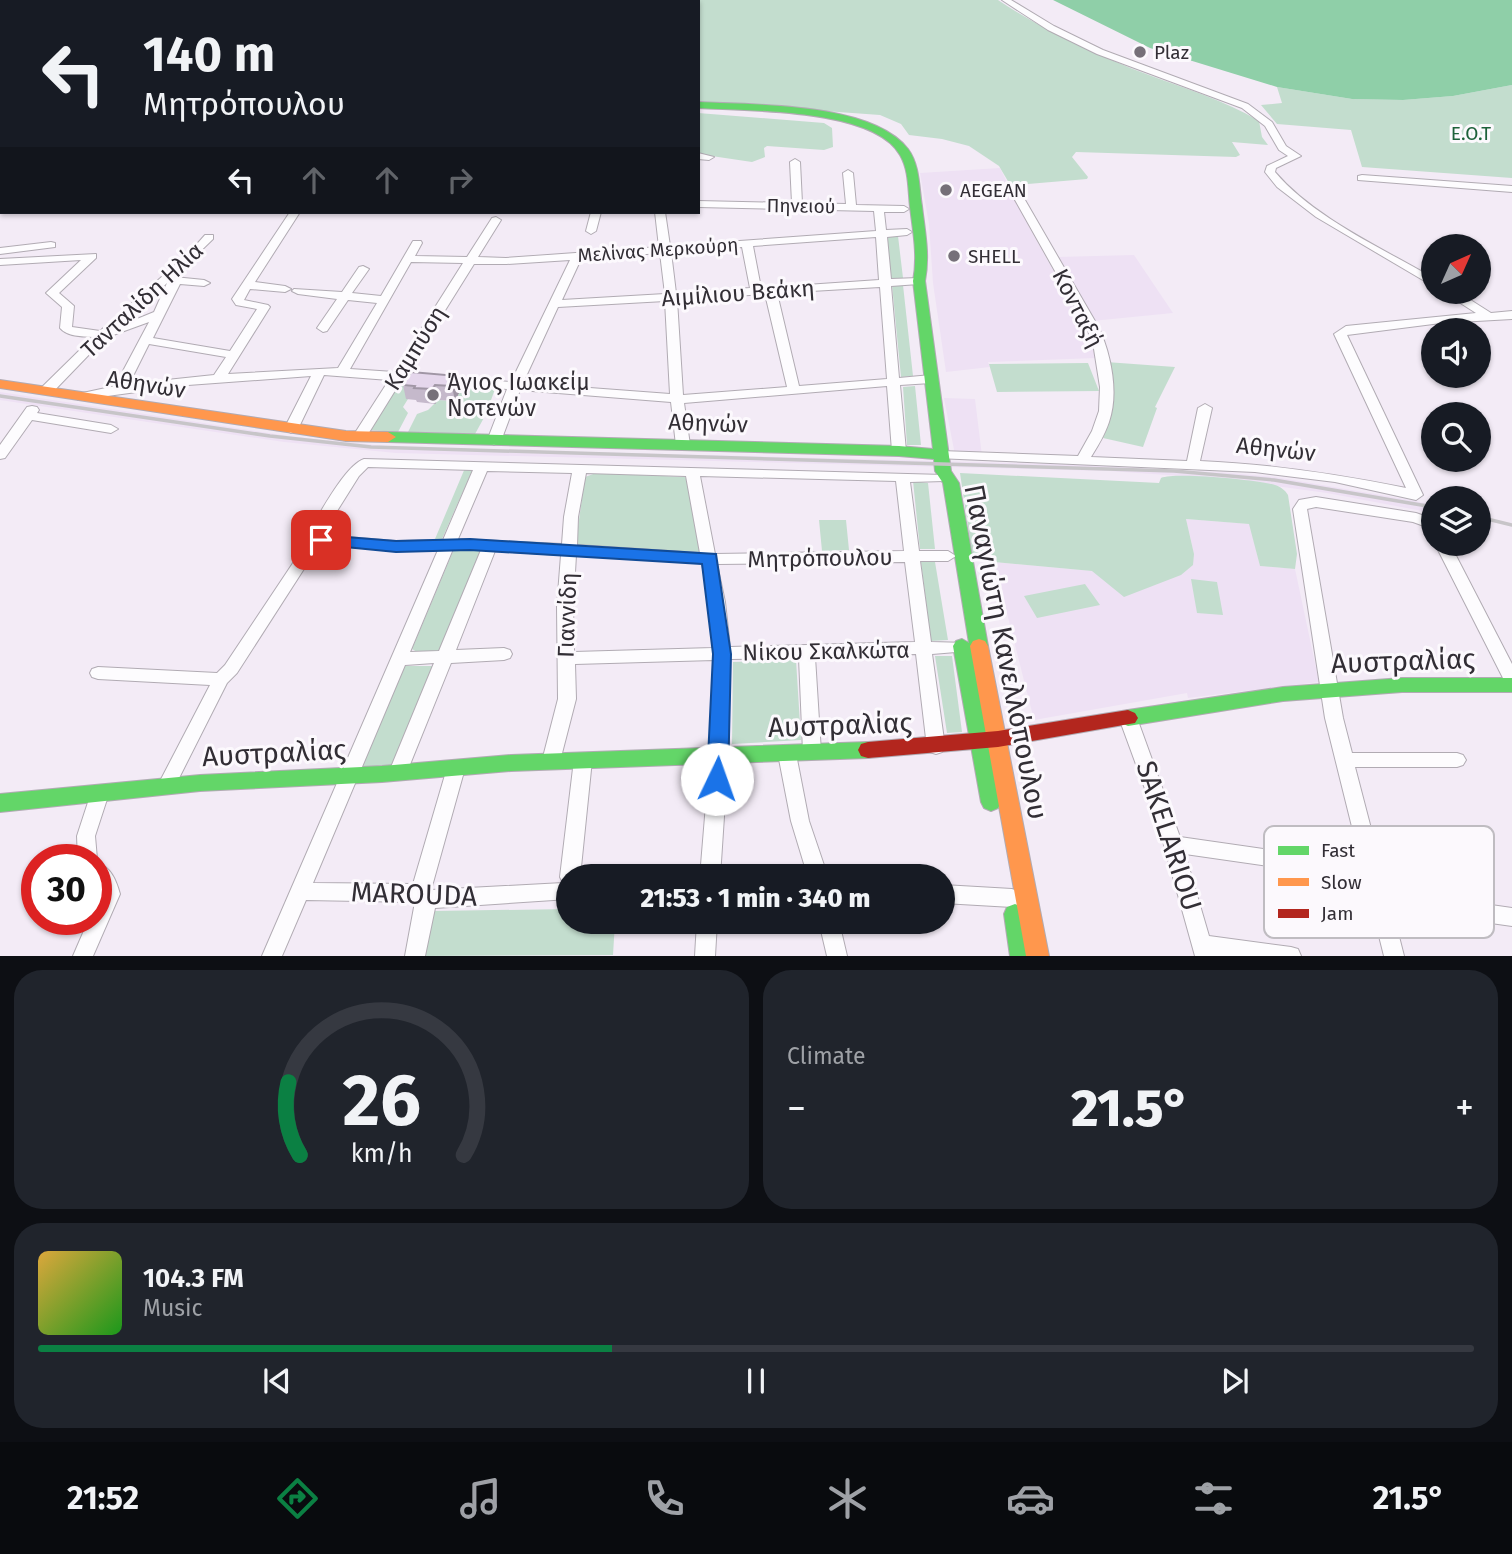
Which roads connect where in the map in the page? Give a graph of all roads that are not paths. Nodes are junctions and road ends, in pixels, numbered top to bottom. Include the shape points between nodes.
1 (1006, 0) edge
2 (700, 107) edge
3 (700, 107) edge
4 (795, 162) dead end
5 (848, 173) dead end
6 (1362, 178) dead end
7 (1512, 189) edge
8 (1020, 200) dead end
9 (700, 204) edge
10 (797, 206) junction
11 (851, 207) junction
12 (879, 208) junction
13 (904, 208) junction
14 (294, 214) edge
15 (595, 214) edge
16 (660, 214) edge
17 (496, 220) dead end
18 (591, 230) dead end
19 (908, 232) junction
20 (881, 235) junction
21 (209, 237) dead end
22 (417, 243) dead end
23 (747, 244) junction
24 (51, 246) dead end
25 (665, 250) junction
26 (0, 251) edge
27 (577, 256) junction
28 (407, 259) junction
29 (471, 260) junction
30 (0, 262) edge
31 (363, 269) dead end
32 (1421, 276) edge
33 (171, 280) junction
34 (919, 281) junction
35 (204, 283) dead end
36 (885, 283) junction
37 (248, 285) junction
38 (285, 289) dead end
39 (298, 290) dead end
40 (770, 290) junction
41 (756, 291) junction
42 (345, 296) junction
43 (671, 297) junction
44 (384, 300) junction
45 (556, 304) junction
46 (1468, 304) edge
47 (159, 314) junction
48 (1512, 315) edge
49 (1488, 316) junction
50 (323, 328) dead end
51 (102, 335) junction
52 (145, 340) junction
53 (233, 355) junction
54 (343, 371) junction
55 (319, 372) junction
56 (396, 376) junction
57 (219, 378) junction
58 (932, 379) junction
59 (893, 383) junction
60 (0, 384) edge
61 (515, 386) junction
62 (120, 388) junction
63 (46, 391) junction
64 (794, 391) junction
65 (83, 397) junction
66 (677, 399) junction
67 (1205, 408) dead end
68 (111, 429) dead end
69 (291, 429) junction
70 (360, 436) junction
71 (494, 441) junction
72 (683, 445) junction
73 (899, 451) junction
74 (0, 455) edge
75 (1082, 461) junction
76 (1193, 464) junction
77 (482, 465) junction
78 (580, 468) junction
79 (941, 468) junction
80 (692, 471) junction
81 (902, 477) junction
82 (1421, 523) edge
83 (316, 539) junction
84 (490, 545) junction
85 (447, 546) junction
86 (569, 551) junction
87 (948, 556) junction
88 (1448, 556) edge
89 (912, 557) junction
90 (709, 558) junction
91 (960, 634) junction
92 (924, 648) junction
93 (807, 652) junction
94 (505, 654) dead end
95 (722, 654) junction
96 (445, 658) junction
97 (565, 658) junction
98 (398, 659) junction
99 (98, 673) dead end
100 (221, 679) junction
101 (1512, 683) edge
102 (1330, 689) junction
103 (1128, 718) junction
104 (987, 743) junction
105 (936, 747) junction
106 (812, 752) junction
107 (787, 754) junction
108 (719, 756) junction
109 (583, 760) junction
110 (1344, 760) junction
111 (1458, 760) dead end
112 (551, 761) junction
113 (456, 768) junction
114 (398, 772) junction
115 (349, 776) junction
116 (167, 785) junction
117 (100, 793) junction
118 (0, 803) edge
119 (1360, 826) edge
120 (86, 844) edge
121 (1173, 844) junction
122 (1264, 857) edge
123 (571, 864) edge
124 (711, 864) edge
125 (814, 864) edge
126 (302, 891) junction
127 (556, 891) edge
128 (955, 895) edge
129 (424, 896) junction
130 (1012, 898) junction
131 (1494, 914) edge
132 (1512, 917) edge
133 (706, 934) edge
134 (832, 934) edge
135 (92, 935) edge
136 (1389, 938) edge
137 (1204, 950) edge
138 (83, 956) edge
139 (272, 956) edge
140 (415, 956) edge
141 (705, 956) edge
142 (837, 956) edge
143 (1021, 956) edge
144 (1038, 956) edge
145 (1291, 956) edge
146 (1394, 956) edge

1 - 32 street via 1100,52 1245,106 1269,124 1282,148 1296,156 1271,167 1275,180
2 - 13 main road via 827,119 870,131 895,152
3 - 34 main road via 841,118 891,136 905,153 911,176 922,252
4 - 10 street
5 - 11 street
6 - 7 street
8 - 75 street, Κονταξή via 1095,332 1101,351 1104,417
9 - 10 street, Πηνειού
10 - 11 street, Πηνειού
11 - 12 street, Πηνειού
12 - 13 street, Πηνειού
12 - 20 street
13 - 19 main road
14 - 37 street
15 - 18 street
16 - 25 street
17 - 29 street, Καμπύση
19 - 20 street, Μελίνας Μερκούρη
19 - 34 main road via 911,266
20 - 23 street, Μελίνας Μερκούρη
20 - 36 street
21 - 33 street, Τανταλίδη Ηλία
22 - 28 street
23 - 25 street, Μελίνας Μερκούρη
23 - 41 street
24 - 26 street
25 - 27 street, Μελίνας Μερκούρη
25 - 43 street
27 - 29 street, Μελίνας Μερκούρη
27 - 45 street
28 - 29 street, Μελίνας Μερκούρη
28 - 44 street
29 - 56 street, Καμπύση
30 - 51 street via 92,256 52,295 69,308 68,330
31 - 42 street
33 - 35 street
33 - 47 street
33 - 51 street, Τανταλίδη Ηλία
34 - 36 street, Αιμίλιου Βεάκη
34 - 58 main road
36 - 40 street, Αιμίλιου Βεάκη
36 - 59 street
37 - 38 street
37 - 53 street via 239,302 264,307
39 - 42 street
40 - 41 street, Αιμίλιου Βεάκη
40 - 64 street
41 - 43 street, Αιμίλιου Βεάκη
42 - 44 street
42 - 50 street
43 - 45 street, Αιμίλιου Βεάκη
43 - 66 street
44 - 54 street
45 - 61 street
46 - 49 street
47 - 51 street
47 - 52 street
48 - 49 street
49 - 76 street, Αθηνών via 1340,334 1416,495 1303,473
51 - 63 street, Τανταλίδη Ηλία
52 - 53 street
52 - 62 street
53 - 57 street
54 - 55 street
54 - 56 street
55 - 57 street
55 - 69 street
56 - 61 street
56 - 70 street, Καμπύση
57 - 62 street
58 - 59 street
58 - 79 main road
59 - 64 street
59 - 73 street
60 - 63 main road, Αθηνών
61 - 66 street
61 - 71 street
62 - 65 street
63 - 65 main road, Αθηνών
64 - 66 street
65 - 69 main road, Αθηνών
66 - 72 street
67 - 76 street
68 - 74 street via 30,412
69 - 70 main road, Αθηνών
70 - 71 main road, Αθηνών
71 - 72 main road, Αθηνών
72 - 73 main road, Αθηνών
73 - 79 main road, Αθηνών
75 - 76 street, Αθηνών
75 - 79 street, Αθηνών
77 - 78 street
77 - 83 street via 363,463 314,535
77 - 85 street
78 - 80 street
78 - 86 street, Γιαννίδη
79 - 81 street
79 - 87 main road, Παναγιώτη Κανελλόπουλου
79 - 104 main road, Παναγιώτη Κανελλόπουλου via 951,483
80 - 81 street
80 - 90 street
81 - 89 street
82 - 102 street via 1319,503 1304,503 1300,509
83 - 85 street, Μητρόπουλου
83 - 100 street
84 - 85 street, Μητρόπουλου
84 - 86 street, Μητρόπουλου
84 - 96 street
85 - 98 street
86 - 90 street, Μητρόπουλου
86 - 97 street, Γιαννίδη
87 - 89 street, Μητρόπουλου
87 - 91 main road, Παναγιώτη Κανελλόπουλου
88 - 101 street
89 - 90 street, Μητρόπουλου
89 - 92 street
90 - 95 street
91 - 92 street, Νίκου Σκαλκώτα
91 - 104 main road, Παναγιώτη Κανελλόπουλου
92 - 93 street, Νίκου Σκαλκώτα
92 - 105 street
93 - 95 street, Νίκου Σκαλκώτα
93 - 106 street
94 - 96 street
95 - 97 street, Νίκου Σκαλκώτα
95 - 108 street
96 - 98 street
96 - 114 street
97 - 112 street, Γιαννίδη via 567,699
98 - 115 street
99 - 100 street
100 - 116 street
101 - 102 main road, Αυστραλίας
102 - 103 main road, Αυστραλίας
102 - 110 street
103 - 104 main road, Αυστραλίας
103 - 121 street, SAKELARIOU
104 - 105 main road, Αυστραλίας
104 - 130 main road, Παναγιώτη Κανελλόπουλου via 996,824
104 - 144 main road, Παναγιώτη Κανελλόπουλου
105 - 106 main road, Αυστραλίας
106 - 107 main road, Αυστραλίας
107 - 108 main road, Αυστραλίας
107 - 125 street
108 - 109 main road, Αυστραλίας
108 - 124 street
109 - 112 main road, Αυστραλίας
109 - 123 street
110 - 111 street
110 - 119 street
112 - 113 main road, Αυστραλίας
113 - 114 main road, Αυστραλίας
113 - 129 street
114 - 115 main road, Αυστραλίας
115 - 116 main road, Αυστραλίας
115 - 126 street
116 - 117 main road, Αυστραλίας
117 - 118 main road, Αυστραλίας
117 - 120 street
121 - 122 street
121 - 137 street, SAKELARIOU
126 - 129 street, MAROUDA
126 - 139 street
127 - 129 street, MAROUDA
128 - 130 street
129 - 140 street
130 - 143 main road, Παναγιώτη Κανελλόπουλου
131 - 132 street
133 - 141 street
134 - 142 street
135 - 138 street
136 - 146 street
137 - 145 street

